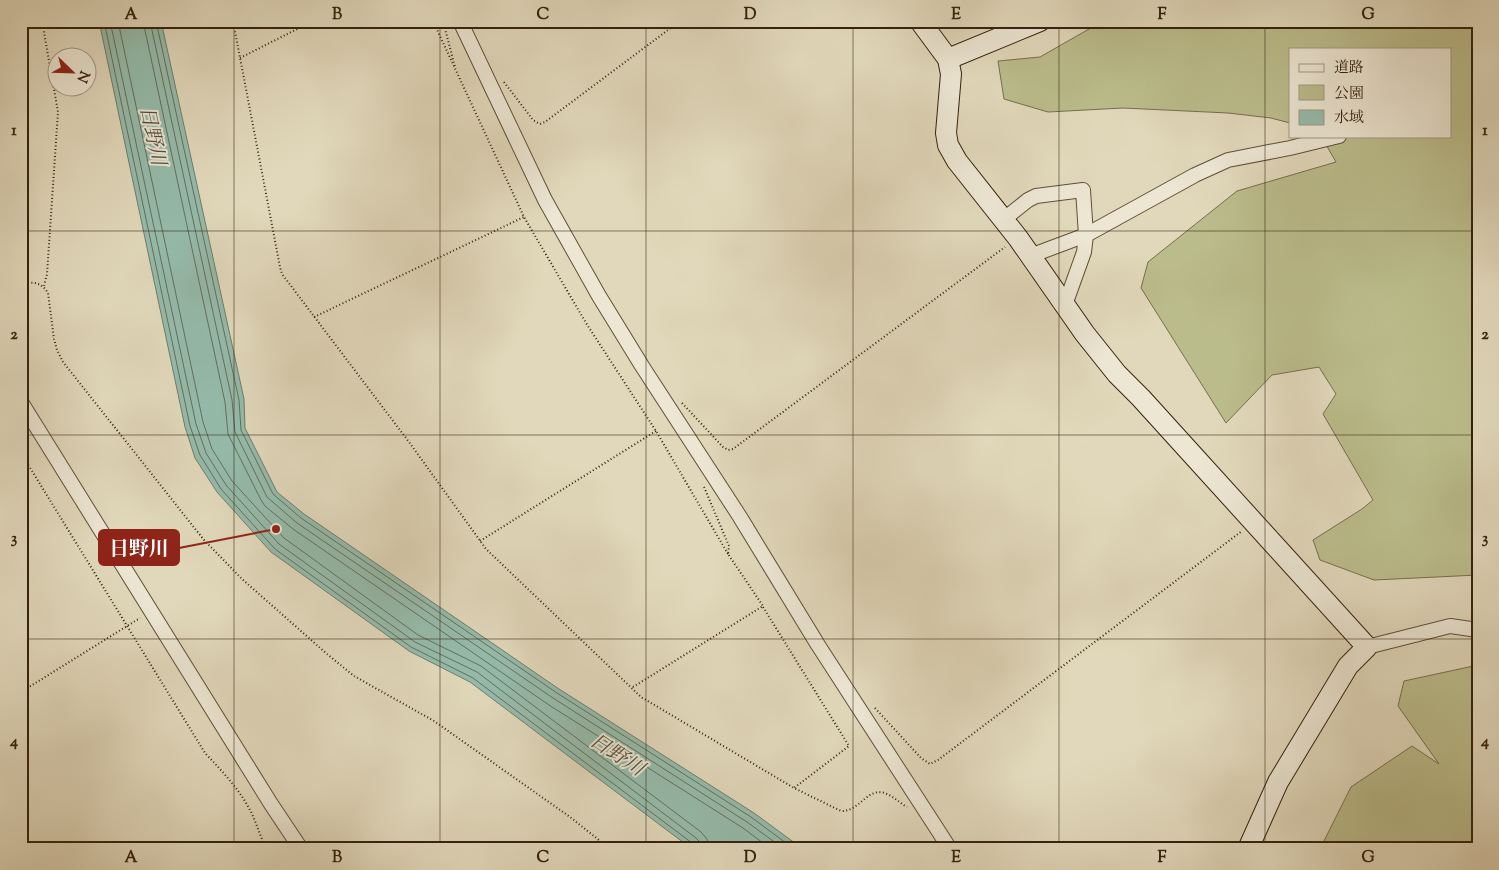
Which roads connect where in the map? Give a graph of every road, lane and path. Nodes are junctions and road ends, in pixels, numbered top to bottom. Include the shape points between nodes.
1 (42, 21) edge
2 (233, 21) edge
3 (313, 21) edge
4 (433, 21) edge
5 (443, 21) edge
6 (460, 21) edge
7 (680, 21) edge
8 (920, 21) edge
9 (1040, 21) edge
10 (240, 58) junction
11 (948, 58) junction
12 (457, 73) junction
13 (500, 77) dead end
14 (1331, 138) edge
15 (524, 217) junction
16 (1003, 220) junction
17 (1086, 235) junction
18 (1018, 238) junction
19 (1030, 256) junction
20 (21, 285) edge
21 (44, 286) junction
22 (1065, 305) junction
23 (314, 317) junction
24 (678, 398) dead end
25 (21, 402) edge
26 (656, 431) junction
27 (21, 453) edge
28 (704, 486) dead end
29 (1254, 522) junction
30 (480, 541) junction
31 (728, 554) junction
32 (763, 606) junction
33 (151, 612) junction
34 (126, 626) junction
35 (1478, 630) edge
36 (1367, 647) junction
37 (633, 687) junction
38 (21, 692) edge
39 (869, 702) dead end
40 (794, 788) junction
41 (907, 807) dead end
42 (267, 849) edge
43 (301, 849) edge
44 (610, 849) edge
45 (950, 849) edge
46 (1248, 849) edge

1 - 21 path via 58,112
2 - 10 path
3 - 10 path
4 - 12 path
5 - 12 path
6 - 45 street via 545,200 599,296
7 - 13 path via 540,124 533,120
8 - 11 street
9 - 11 street
10 - 23 path via 280,267
11 - 16 street via 951,74 946,133 948,145
12 - 15 path
14 - 17 street via 1228,160
15 - 23 path
15 - 26 path via 586,323
16 - 17 street via 1036,196 1083,190
16 - 18 street
17 - 19 street
17 - 22 street via 1084,252
18 - 19 street
18 - 24 path via 733,449 723,447
19 - 22 street
20 - 21 path via 36,282
21 - 44 path via 63,362 204,540 242,579 354,676 434,721
22 - 29 street via 1117,374
23 - 30 path
25 - 33 street
26 - 30 path
26 - 31 path
27 - 34 path
28 - 31 path via 728,546
29 - 36 street
29 - 39 path via 930,764
30 - 37 path
31 - 32 path
32 - 37 path
32 - 40 path via 849,746
33 - 34 path
33 - 43 street
34 - 38 path
34 - 42 path via 205,753 242,796
35 - 36 street via 1450,626
36 - 46 street via 1348,666 1288,765
37 - 40 path via 641,696
40 - 41 path via 842,811 855,808 876,793 885,793

